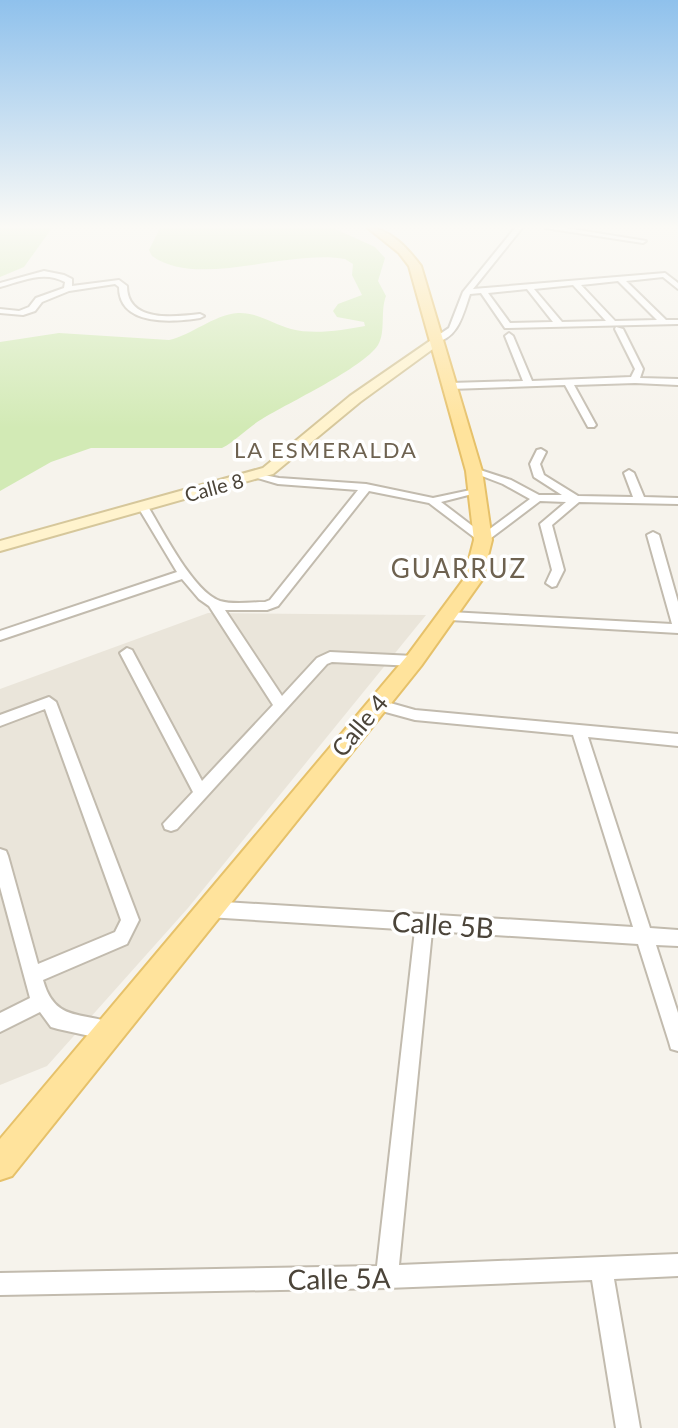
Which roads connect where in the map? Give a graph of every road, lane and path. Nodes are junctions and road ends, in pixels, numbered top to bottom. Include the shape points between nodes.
1 (53, 295) edge
2 (123, 295) edge
3 (424, 295) edge
4 (466, 295) edge
5 (485, 295) edge
6 (535, 295) edge
7 (586, 295) edge
8 (636, 295) edge
9 (0, 311) edge
10 (200, 316) dead end
11 (664, 322) junction
12 (678, 322) edge
13 (559, 324) junction
14 (616, 326) junction
15 (508, 331) junction
16 (437, 340) junction
17 (635, 380) junction
18 (568, 382) junction
19 (678, 382) edge
20 (529, 384) junction
21 (450, 386) junction
22 (591, 425) dead end
23 (541, 452) dead end
24 (629, 473) dead end
25 (258, 475) junction
26 (475, 481) junction
27 (366, 487) junction
28 (537, 498) junction
29 (576, 499) junction
30 (640, 500) junction
31 (433, 501) junction
32 (678, 501) edge
33 (143, 507) junction
34 (653, 535) dead end
35 (483, 540) junction
36 (0, 546) edge
37 (185, 574) junction
38 (552, 583) dead end
39 (214, 603) junction
40 (450, 616) junction
41 (678, 627) edge
42 (0, 636) edge
43 (127, 653) dead end
44 (414, 661) junction
45 (376, 704) junction
46 (281, 706) junction
47 (0, 721) edge
48 (579, 732) junction
49 (678, 740) edge
50 (201, 793) junction
51 (171, 824) dead end
52 (0, 856) edge
53 (208, 909) junction
54 (424, 923) junction
55 (642, 936) junction
56 (678, 938) edge
57 (33, 975) junction
58 (43, 1001) junction
59 (0, 1023) edge
60 (108, 1031) junction
61 (678, 1042) edge
62 (0, 1164) edge
63 (678, 1265) edge
64 (601, 1269) junction
65 (387, 1277) junction
66 (0, 1284) edge
67 (628, 1428) edge

1 - 9 street via 20,313
2 - 10 street via 139,315
3 - 16 main road, Calle 4
4 - 16 street via 453,329
5 - 15 street
6 - 13 street
7 - 14 street
8 - 11 street
11 - 12 street
11 - 14 street
13 - 14 street
13 - 15 street
14 - 17 street via 639,369
15 - 20 street
16 - 21 main road, Calle 4
16 - 25 main road, Calle 8 via 355,399 277,466
17 - 18 street
17 - 19 street
18 - 20 street
18 - 22 street
20 - 21 street
21 - 26 main road, Calle 4
23 - 29 street via 535,464 539,477
24 - 30 street
25 - 27 street
25 - 33 main road, Calle 8
26 - 28 street via 507,482
26 - 31 street
26 - 35 main road, Calle 4
27 - 31 street
27 - 39 street via 274,603
28 - 29 street
28 - 35 street
29 - 30 street
29 - 38 street via 546,524 558,570
30 - 32 street
31 - 35 street
33 - 36 main road, Calle 8
33 - 37 street
34 - 41 street
35 - 40 main road, Calle 4 via 473,580
37 - 39 street
37 - 42 street
39 - 46 street
40 - 41 street
40 - 44 main road, Calle 4
43 - 50 street
44 - 45 main road, Calle 4
44 - 46 street via 330,657
45 - 48 street via 415,715
45 - 53 main road, Calle 4
46 - 50 street
47 - 57 street via 49,702 130,920 121,938
48 - 49 street
48 - 55 street
50 - 51 street
52 - 57 street
53 - 54 street, Calle 5B
53 - 60 main road, Calle 4
54 - 55 street, Calle 5B
54 - 65 street
55 - 56 street, Calle 5B
55 - 61 street
57 - 58 street
58 - 59 street
58 - 60 street via 58,1020
60 - 62 main road, Calle 4
63 - 64 street, Calle 5A
64 - 65 street, Calle 5A
64 - 67 street
65 - 66 street, Calle 5A

